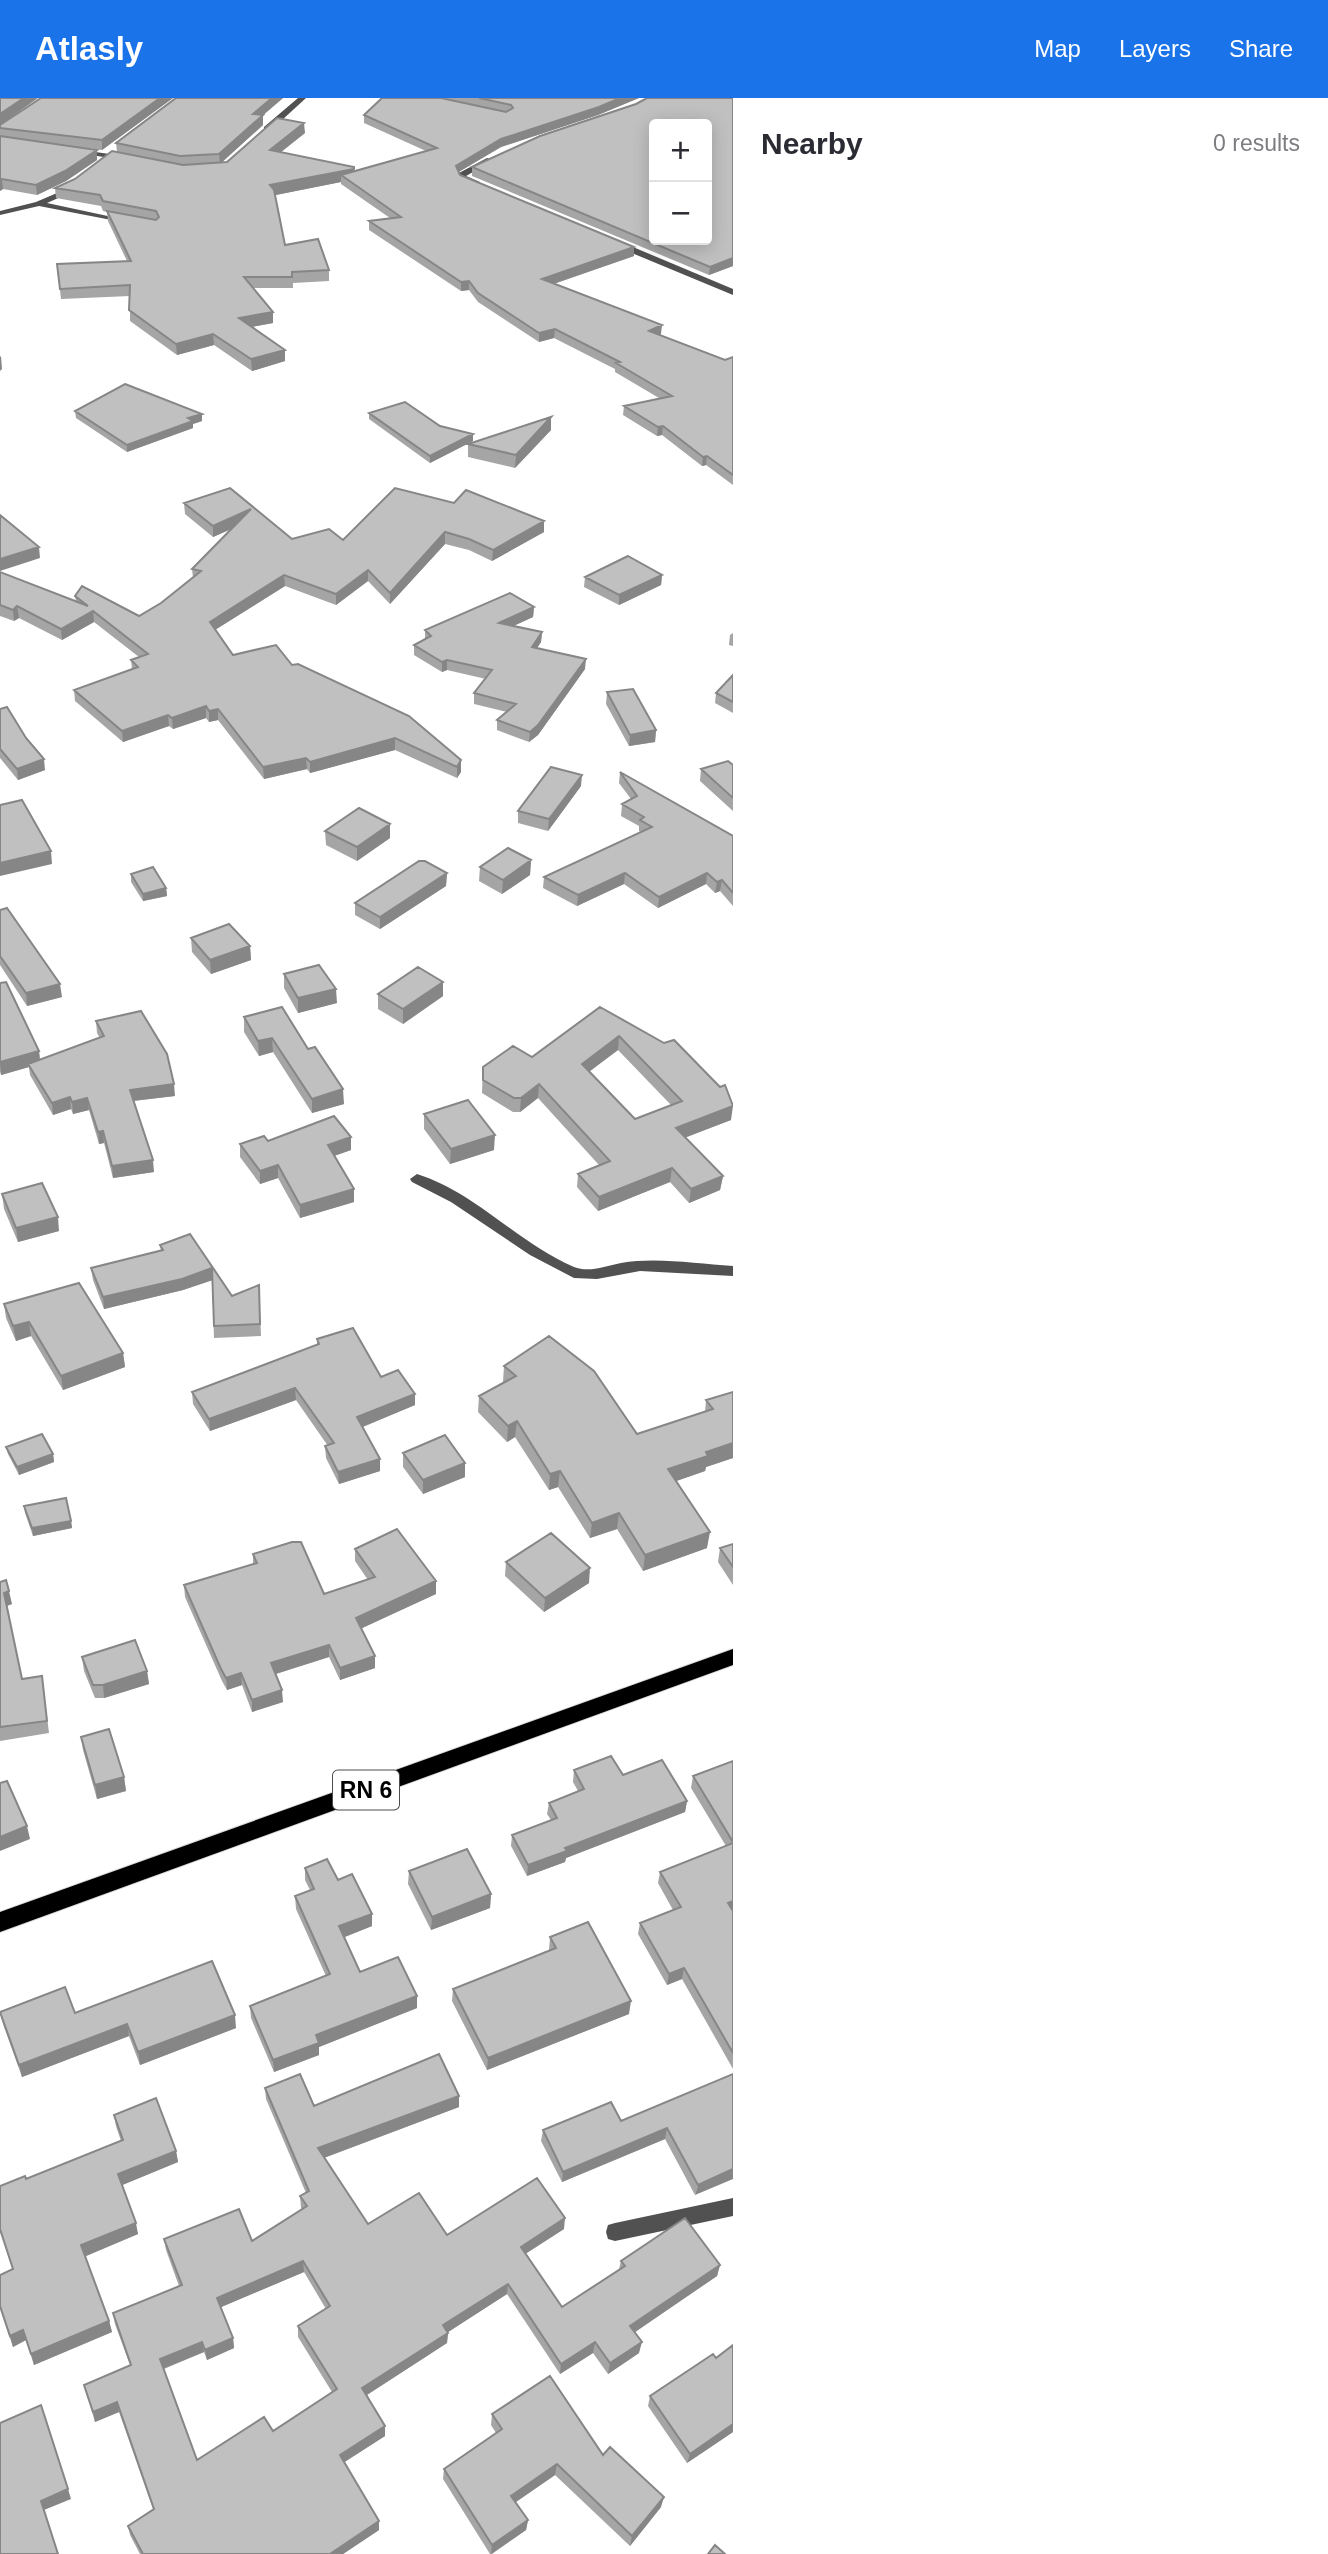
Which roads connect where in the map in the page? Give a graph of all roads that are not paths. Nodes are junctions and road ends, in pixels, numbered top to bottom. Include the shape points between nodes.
1 (302, 98) edge
2 (262, 134) edge
3 (65, 150) edge
4 (111, 153) junction
5 (498, 155) edge
6 (136, 161) edge
7 (101, 164) edge
8 (81, 181) edge
9 (489, 190) edge
10 (39, 204) junction
11 (0, 213) edge
12 (141, 224) edge
13 (614, 242) edge
14 (732, 290) edge
15 (417, 1179) dead end
16 (733, 1271) edge
17 (733, 1657) edge
18 (0, 1922) edge
19 (733, 2207) edge
20 (615, 2232) dead end

1 - 2 street
3 - 4 street
4 - 6 street
4 - 7 street
5 - 9 street via 462,175
8 - 10 street
10 - 11 street
10 - 12 street
13 - 14 street
15 - 16 street via 574,1273 640,1266
17 - 18 main road, RN 6
19 - 20 street

